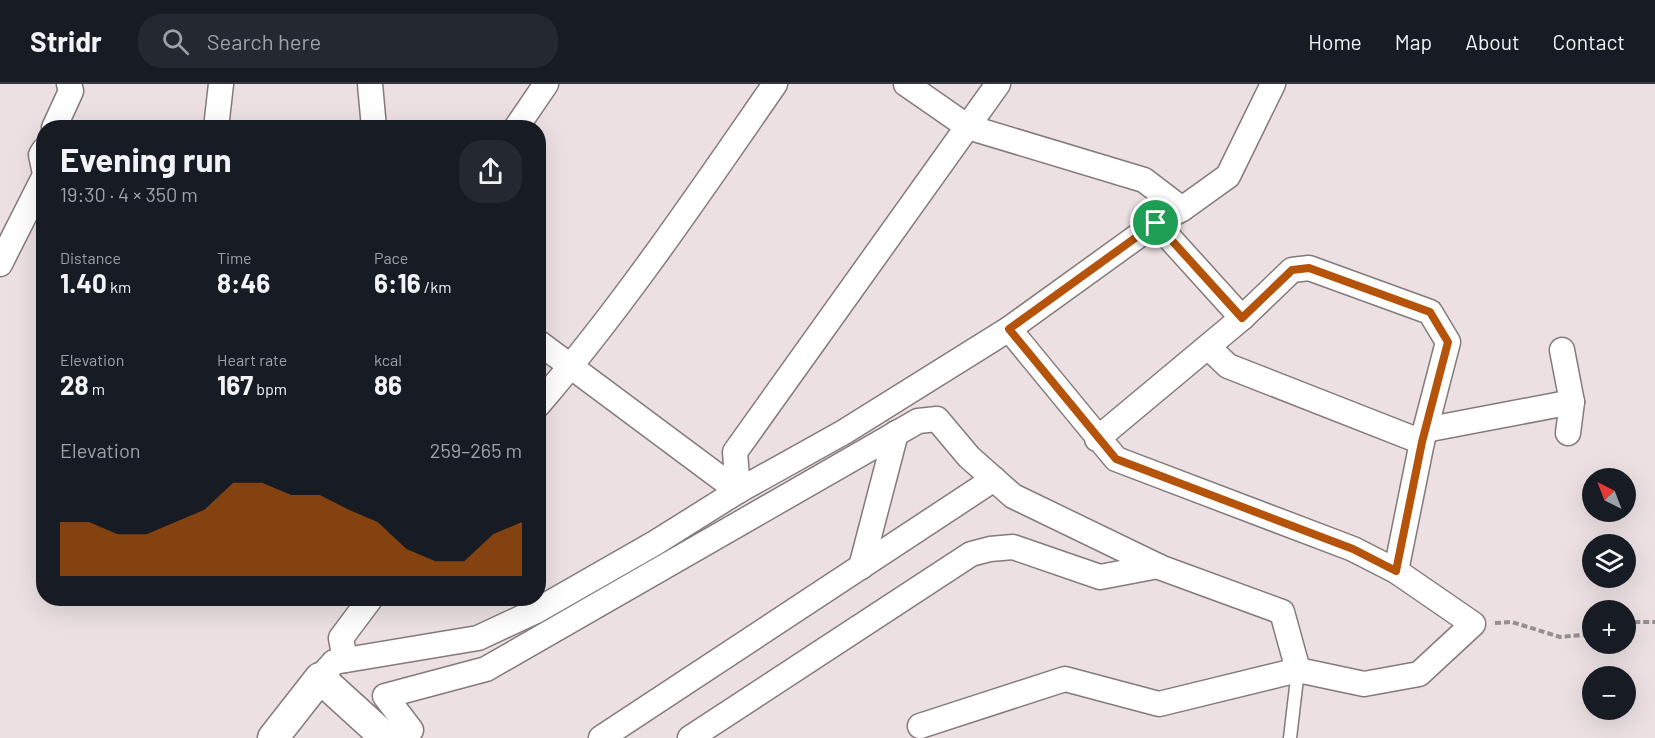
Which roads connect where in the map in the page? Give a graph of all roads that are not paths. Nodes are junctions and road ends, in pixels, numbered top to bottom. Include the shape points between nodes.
1 (69, 84) edge
2 (220, 84) edge
3 (370, 84) edge
4 (546, 84) edge
5 (775, 84) edge
6 (906, 84) edge
7 (998, 84) edge
8 (1273, 84) edge
9 (58, 120) edge
10 (217, 120) edge
11 (373, 120) edge
12 (521, 120) edge
13 (968, 127) junction
14 (36, 193) edge
15 (1182, 209) junction
16 (1156, 223) junction
17 (0, 264) edge
18 (1242, 318) junction
19 (1009, 329) junction
20 (1208, 347) junction
21 (546, 348) edge
22 (1562, 350) dead end
23 (572, 366) junction
24 (546, 396) edge
25 (1572, 402) junction
26 (1568, 433) dead end
27 (896, 434) junction
28 (1423, 436) junction
29 (1097, 439) junction
30 (994, 479) junction
31 (738, 491) junction
32 (702, 514) junction
33 (715, 538) junction
34 (1158, 566) junction
35 (861, 567) junction
36 (1396, 571) junction
37 (546, 605) edge
38 (362, 606) edge
39 (544, 606) edge
40 (345, 660) junction
41 (1298, 670) junction
42 (320, 678) junction
43 (920, 726) dead end
44 (406, 736) edge
45 (273, 738) edge
46 (601, 738) edge
47 (690, 738) edge
48 (1290, 738) edge

1 - 9 street via 71,91
2 - 10 street
3 - 11 street
4 - 12 street
5 - 23 street
6 - 13 street
7 - 13 street
8 - 15 street via 1228,176
13 - 15 street via 1144,180
13 - 31 street via 735,452
14 - 17 street
15 - 16 street
16 - 18 street
16 - 19 street
18 - 20 street
18 - 28 street via 1292,270 1309,268 1430,312 1448,342
19 - 29 street
19 - 31 street via 844,432
20 - 28 street via 1228,366
20 - 29 street
21 - 23 street
22 - 25 street
23 - 24 street
23 - 31 street
25 - 26 street
25 - 28 street
27 - 30 street via 918,421 937,419
27 - 33 street
27 - 35 street
28 - 36 street
29 - 36 street via 1116,459 1353,549
30 - 34 street via 1013,495
30 - 35 street
31 - 32 street
32 - 33 street
32 - 37 street
33 - 44 street via 486,669 385,696
34 - 41 street via 1282,612
34 - 47 street via 1100,577 1013,547 971,554
35 - 46 street
36 - 41 street via 1473,624 1419,674 1364,684
38 - 40 street via 341,639
39 - 40 street via 478,638
40 - 42 street via 334,662
41 - 43 street via 1159,704 1065,679
41 - 48 lane
42 - 44 street
42 - 45 street

